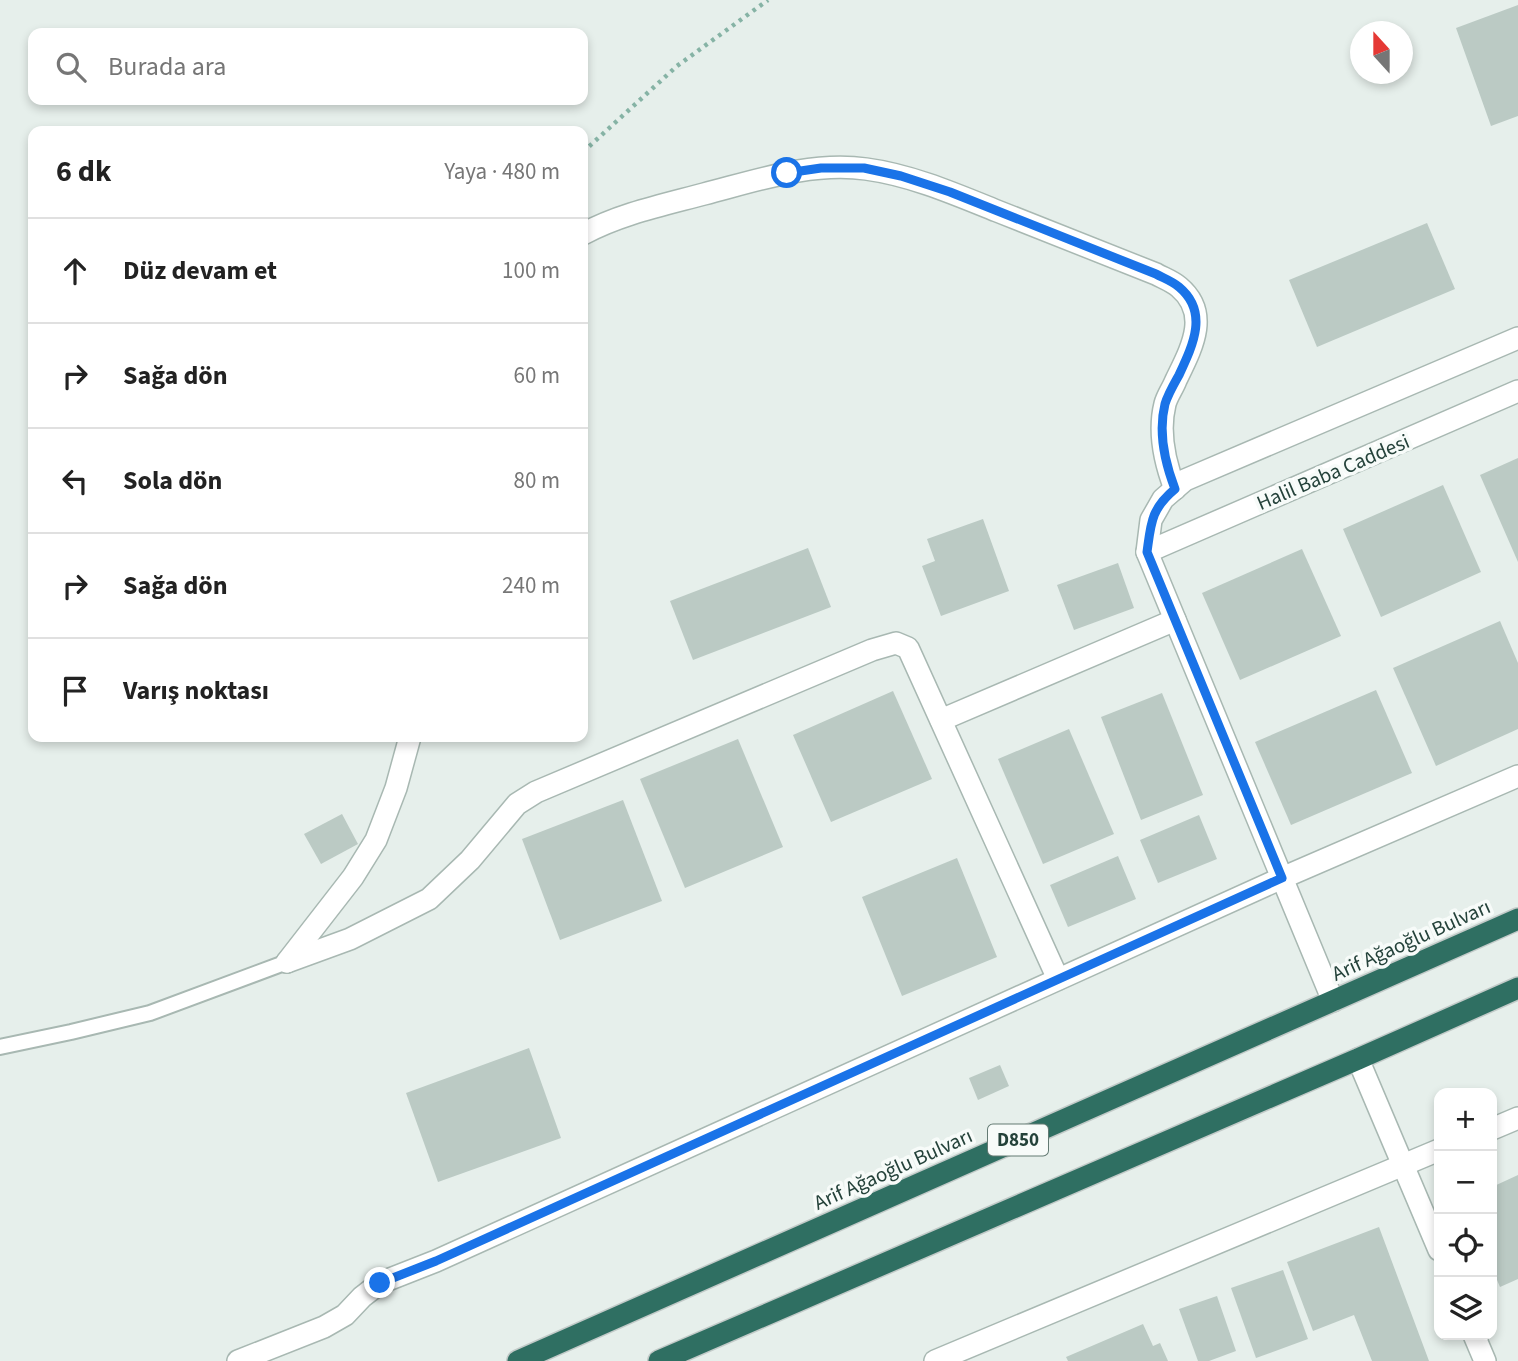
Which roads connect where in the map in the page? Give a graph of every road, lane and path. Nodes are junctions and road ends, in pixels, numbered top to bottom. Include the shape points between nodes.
1 (768, 0) edge
2 (588, 147) edge
3 (588, 231) edge
4 (1518, 338) edge
5 (1518, 391) edge
6 (1175, 489) junction
7 (1147, 552) junction
8 (1175, 620) junction
9 (941, 720) junction
10 (410, 742) edge
11 (1518, 776) edge
12 (1282, 878) junction
13 (1518, 919) edge
14 (287, 962) junction
15 (1058, 979) junction
16 (1518, 988) edge
17 (1333, 1001) junction
18 (0, 1047) edge
19 (1358, 1059) junction
20 (1518, 1118) edge
21 (1497, 1127) edge
22 (1437, 1151) edge
23 (1404, 1165) junction
24 (1434, 1238) edge
25 (1476, 1340) edge
26 (938, 1360) edge
27 (239, 1361) edge
28 (518, 1361) edge
29 (659, 1361) edge
30 (1485, 1361) edge

1 - 2 path via 677,66
3 - 6 street via 660,205 787,173 864,168 950,192 1156,274 1179,286 1193,304 1197,323 1189,354 1165,403 1162,433
4 - 6 street via 1185,480
5 - 7 street, Halil Baba Caddesi
6 - 7 street via 1151,520
7 - 8 street
8 - 9 street
8 - 12 street
9 - 14 street via 908,649 896,643 872,650 536,792 517,804 470,860 429,899 350,939
9 - 15 street
10 - 14 street via 376,840
11 - 12 street
12 - 15 street
12 - 17 street
13 - 17 highway, Arif Ağaoğlu Bulvarı / D850
14 - 18 lane via 150,1013
15 - 27 street via 380,1283 345,1315 324,1327
16 - 19 highway
17 - 28 highway, Arif Ağaoğlu Bulvarı / D850
19 - 23 street
19 - 29 highway
20 - 21 street
22 - 23 street
23 - 24 street
23 - 26 street
25 - 30 street

